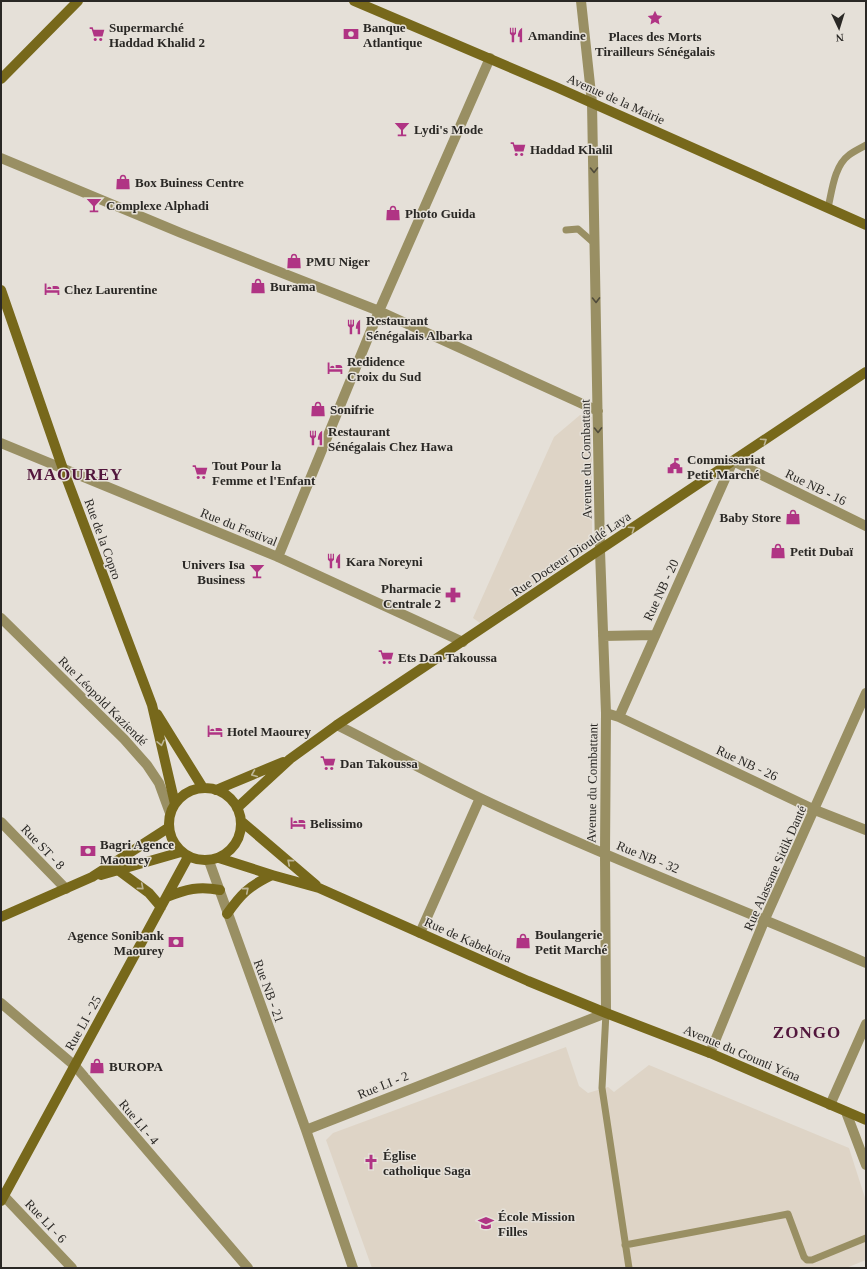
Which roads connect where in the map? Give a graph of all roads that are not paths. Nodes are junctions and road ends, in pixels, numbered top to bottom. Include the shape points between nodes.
1 (78, 1) edge
2 (354, 1) edge
3 (581, 1) edge
4 (490, 58) junction
5 (1, 78) edge
6 (592, 103) junction
7 (866, 145) edge
8 (1, 158) edge
9 (828, 208) junction
10 (866, 225) edge
11 (566, 230) dead end
12 (595, 244) junction
13 (1, 290) edge
14 (379, 311) junction
15 (866, 372) edge
16 (598, 411) junction
17 (1, 443) edge
18 (733, 462) junction
19 (63, 469) junction
20 (866, 526) edge
21 (600, 550) junction
22 (278, 557) junction
23 (1, 618) edge
24 (654, 635) junction
25 (603, 636) junction
26 (463, 642) junction
27 (866, 693) edge
28 (152, 705) junction
29 (606, 713) junction
30 (619, 717) junction
31 (337, 725) junction
32 (290, 758) junction
33 (202, 788) junction
34 (216, 790) junction
35 (480, 798) junction
36 (175, 804) junction
37 (237, 808) junction
38 (815, 810) junction
39 (170, 813) junction
40 (241, 821) junction
41 (1, 822) edge
42 (168, 828) junction
43 (866, 830) edge
44 (605, 853) junction
45 (185, 855) junction
46 (214, 859) junction
47 (118, 870) junction
48 (272, 875) junction
49 (92, 877) junction
50 (319, 888) junction
51 (66, 889) junction
52 (220, 890) junction
53 (167, 897) junction
54 (161, 907) junction
55 (227, 914) junction
56 (1, 917) edge
57 (765, 919) junction
58 (420, 933) junction
59 (866, 963) edge
60 (1, 1003) edge
61 (606, 1014) junction
62 (866, 1024) edge
63 (710, 1053) junction
64 (75, 1066) junction
65 (830, 1105) junction
66 (846, 1112) junction
67 (866, 1120) edge
68 (306, 1130) junction
69 (866, 1165) edge
70 (2, 1196) edge
71 (866, 1238) edge
72 (625, 1245) junction
73 (72, 1268) edge
74 (248, 1268) edge
75 (353, 1268) edge
76 (629, 1268) edge

1 - 5 street
2 - 4 street, Avenue de la Mairie
3 - 6 street, Avenue du Combattant
4 - 6 street, Avenue de la Mairie
4 - 14 street
6 - 9 street, Avenue de la Mairie
6 -> 12 street, Avenue du Combattant
7 - 9 lane via 843,161 838,170
8 - 14 street
9 - 10 street, Avenue de la Mairie
11 - 12 lane via 578,229
12 -> 16 street, Avenue du Combattant
13 - 19 street, Rue de la Copro
14 - 16 street
14 - 22 street
18 -> 15 street, Rue Docteur Diouldé Laya
16 -> 21 street, Avenue du Combattant
17 - 19 street, Rue du Festival
18 - 20 street, Rue NB - 16
21 -> 18 street, Rue Docteur Diouldé Laya
18 - 24 street, Rue NB - 20
19 - 22 street, Rue du Festival
19 - 28 street, Rue de la Copro
21 - 25 street, Avenue du Combattant
21 - 26 street, Rue Docteur Diouldé Laya
22 - 26 street, Rue du Festival
23 - 39 street, Rue Léopold Kaziendé via 124,739 147,765 158,783
24 - 25 street
24 - 30 street, Rue NB - 20
25 - 29 street, Avenue du Combattant
26 - 31 street, Rue Docteur Diouldé Laya
27 - 38 street, Rue Alassane Sidik Danté
28 - 33 street, Rue de la Copro
28 -> 36 street, Rue de la Copro
29 - 30 street
29 - 44 street, Avenue du Combattant
30 - 38 street, Rue NB - 26
31 - 32 street, Rue Docteur Diouldé Laya
31 - 35 street, Rue NB - 32
32 -> 34 street, Rue Docteur Diouldé Laya
32 - 37 street, Rue Docteur Diouldé Laya
33 - 34 street
33 - 36 street via 192,790
34 - 37 street via 228,797
35 - 44 street, Rue NB - 32
35 - 58 street
36 - 39 street
37 - 40 street
38 - 43 street, Rue NB - 26
38 - 57 street, Rue Alassane Sidik Danté
39 - 42 street
40 - 46 street via 238,839 230,850
50 -> 40 street, Rue de Kabekoira
41 - 51 street, Rue ST - 8
42 - 45 street via 175,845
42 - 49 street
44 - 57 street, Rue NB - 32
44 - 61 street, Avenue du Combattant
45 - 46 street via 198,860
45 - 47 street
45 - 53 street, Rue LI - 25
46 - 48 street, Rue de Kabekoira
46 - 52 street, Rue NB - 21
47 - 49 street
47 -> 54 street via 144,888
48 - 50 street, Rue de Kabekoira
55 -> 48 street via 240,895 253,884
49 - 51 street
50 - 58 street, Rue de Kabekoira
51 - 56 street
52 - 53 street via 196,887
52 - 55 street, Rue NB - 21
53 - 54 street, Rue LI - 25
54 - 64 street, Rue LI - 25
55 - 68 street, Rue NB - 21
57 - 59 street, Rue NB - 32
57 - 63 street, Rue Alassane Sidik Danté
58 - 61 street, Rue de Kabekoira
60 - 64 street, Rue LI - 4
61 - 63 street, Avenue du Gounti Yéna
61 - 68 street, Rue LI - 2
61 - 72 lane via 602,1088
62 - 65 street
63 - 65 street, Avenue du Gounti Yéna
64 - 70 street, Rue LI - 25
64 - 74 street, Rue LI - 4
65 - 66 street, Avenue du Gounti Yéna
66 - 67 street, Avenue du Gounti Yéna
66 - 69 street
68 - 75 street
70 - 73 street, Rue LI - 6
71 - 72 lane via 807,1260 788,1214
72 - 76 lane

